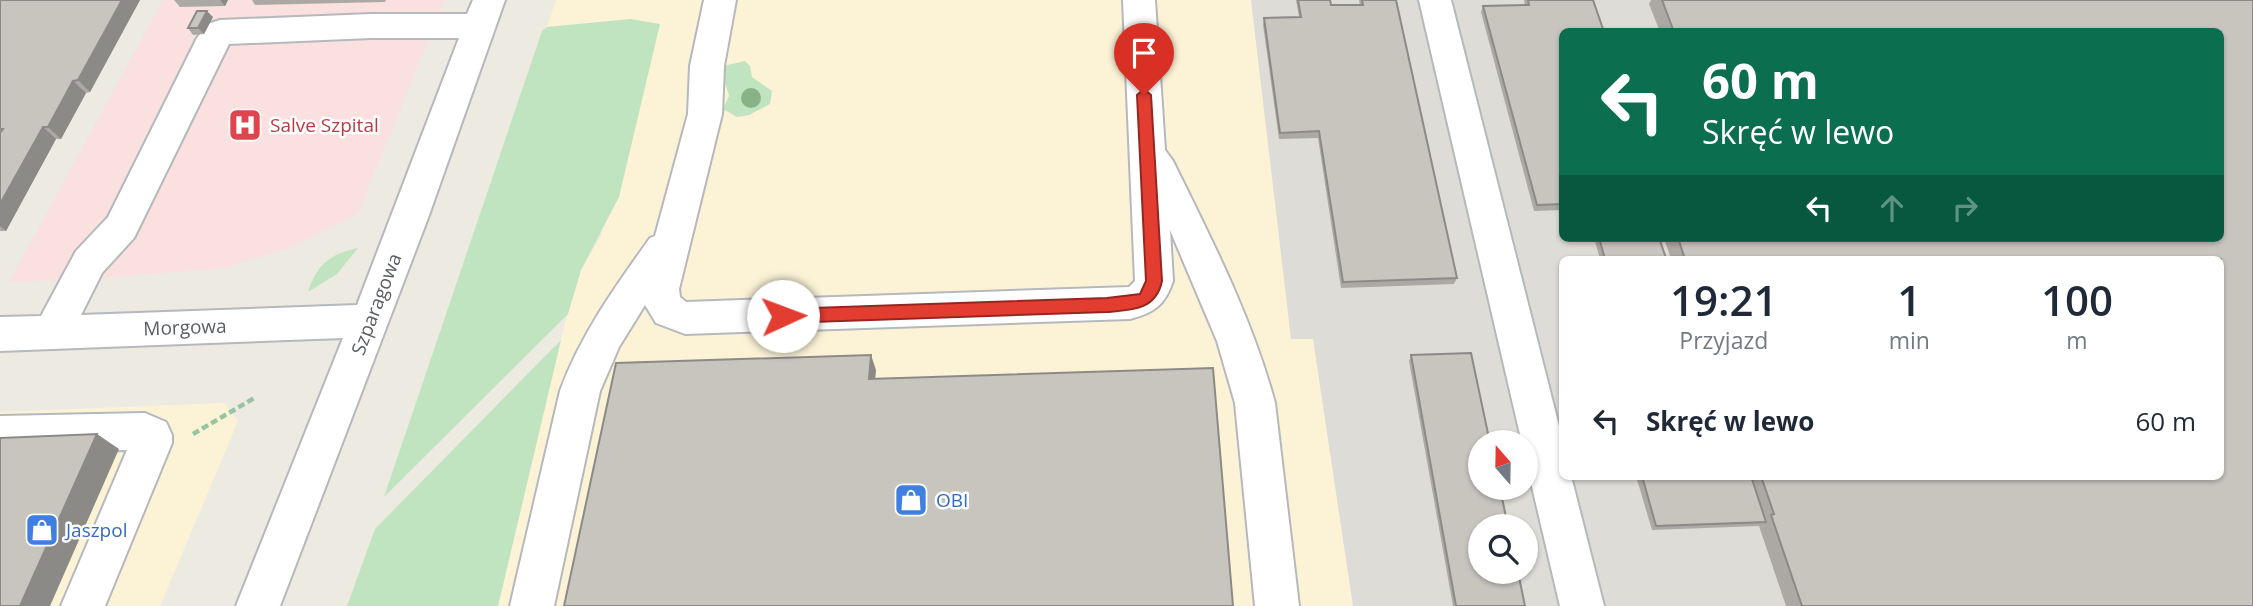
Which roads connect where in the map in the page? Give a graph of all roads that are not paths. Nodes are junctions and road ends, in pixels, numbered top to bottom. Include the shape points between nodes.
1 (720, 0) edge
2 (1139, 0) edge
3 (1435, 0) edge
4 (484, 13) edge
5 (1146, 142) junction
6 (674, 233) junction
7 (370, 321) junction
8 (52, 332) junction
9 (0, 334) edge
10 (0, 434) edge
11 (83, 606) edge
12 (258, 606) edge
13 (532, 606) edge
14 (1278, 606) edge
15 (1583, 606) edge

1 - 6 street via 705,114
2 - 5 street
3 - 15 street
4 - 7 street, Szparagowa
4 - 8 street via 371,26 220,32 121,227 89,259
5 - 6 street via 1154,281 1145,299 1133,303 685,318 670,314 661,302
5 - 14 street via 1212,283 1249,377
6 - 13 street via 589,365
7 - 8 street, Morgowa
7 - 12 street, Szparagowa
8 - 9 street, Morgowa
10 - 11 street via 145,431 151,435

